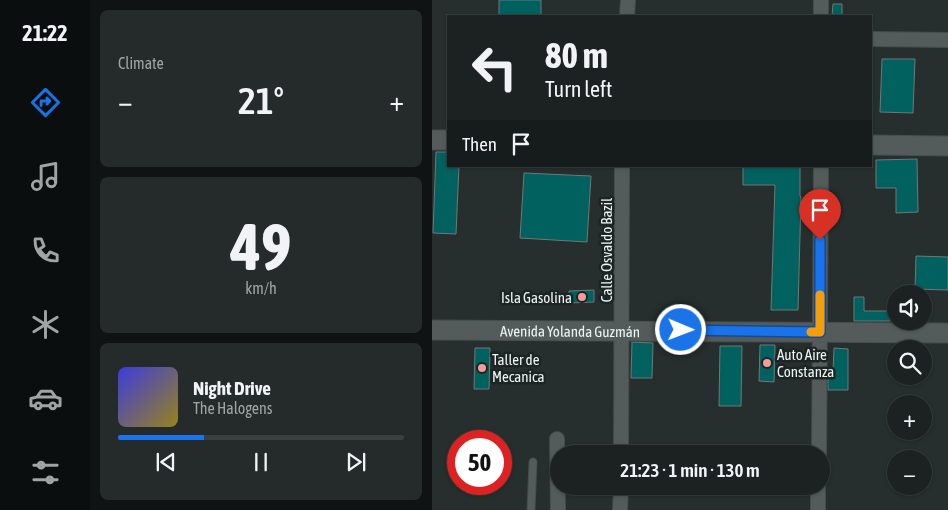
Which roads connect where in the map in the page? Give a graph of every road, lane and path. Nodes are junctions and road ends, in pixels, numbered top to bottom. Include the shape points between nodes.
1 (628, 0) edge
2 (821, 0) edge
3 (627, 15) edge
4 (822, 15) edge
5 (872, 39) edge
6 (948, 40) edge
7 (432, 140) edge
8 (447, 140) edge
9 (872, 145) edge
10 (948, 146) edge
11 (622, 167) edge
12 (821, 167) edge
13 (432, 330) edge
14 (622, 330) junction
15 (820, 332) junction
16 (948, 333) edge
17 (557, 439) dead end
18 (621, 445) edge
19 (819, 445) edge
20 (533, 462) dead end
21 (621, 495) edge
22 (818, 495) edge
23 (531, 510) edge
24 (558, 510) edge
25 (620, 510) edge
26 (818, 510) edge

1 - 3 street
2 - 4 street
5 - 6 street
7 - 8 main road
9 - 10 main road
11 - 14 street, Calle Osvaldo Bazil
12 - 15 street
13 - 14 main road, Avenida Yolanda Guzmán
14 - 15 main road, Avenida Yolanda Guzmán
14 - 18 street, Calle Osvaldo Bazil
15 - 16 main road, Avenida Yolanda Guzmán
15 - 19 street
17 - 24 street
20 - 23 lane
21 - 25 street
22 - 26 street

